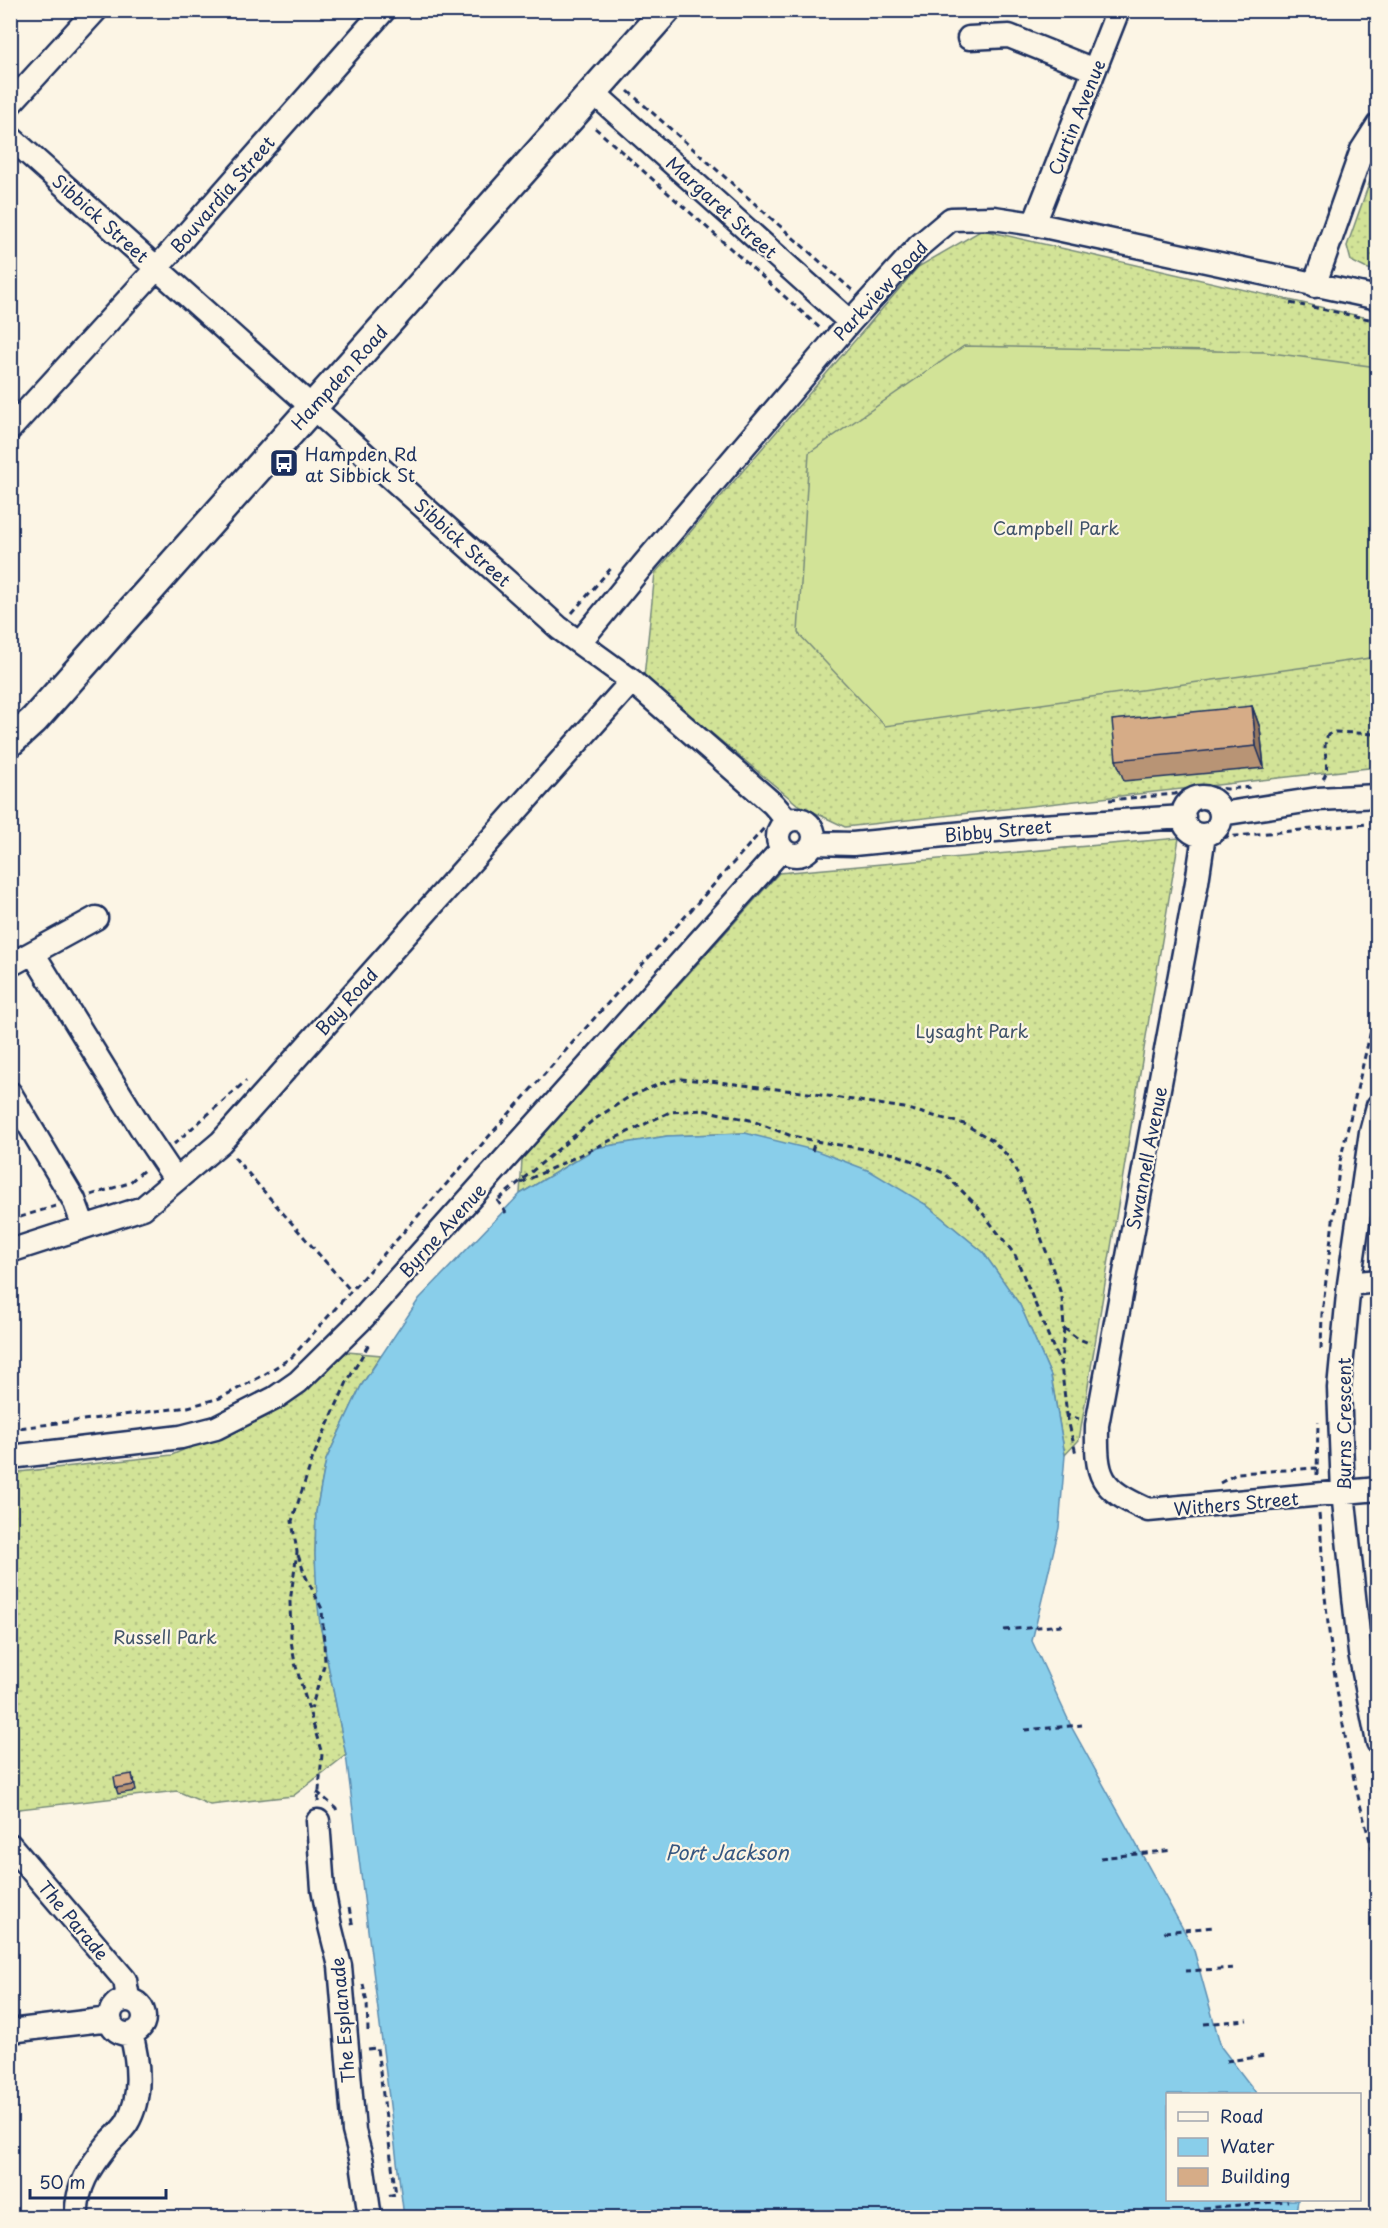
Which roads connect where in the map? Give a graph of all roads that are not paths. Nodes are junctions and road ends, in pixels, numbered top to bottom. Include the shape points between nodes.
1 (96, 10) edge
2 (384, 10) edge
3 (666, 10) edge
4 (1118, 10) edge
5 (969, 38) dead end
6 (1094, 70) junction
7 (594, 92) junction
8 (10, 104) edge
9 (1377, 125) edge
10 (10, 137) edge
11 (1034, 224) junction
12 (156, 269) junction
13 (1314, 286) junction
14 (1377, 298) edge
15 (850, 322) junction
16 (312, 407) junction
17 (10, 429) edge
18 (580, 642) junction
19 (632, 681) junction
20 (10, 742) edge
21 (1377, 796) edge
22 (1221, 814) junction
23 (783, 816) junction
24 (1184, 817) junction
25 (1204, 835) junction
26 (813, 843) junction
27 (782, 849) junction
28 (96, 918) dead end
29 (33, 953) junction
30 (10, 965) edge
31 (10, 1093) edge
32 (1377, 1106) edge
33 (176, 1180) junction
34 (84, 1227) junction
35 (10, 1251) edge
36 (1377, 1281) edge
37 (1349, 1284) junction
38 (10, 1457) edge
39 (1104, 1481) joint
40 (1377, 1489) edge
41 (1343, 1492) junction
42 (1377, 1742) edge
43 (318, 1821) road end
44 (10, 1845) edge
45 (126, 1999) junction
46 (110, 2019) junction
47 (10, 2031) edge
48 (131, 2034) junction
49 (77, 2217) edge
50 (370, 2217) edge

1 - 8 street
2 - 12 street, Bouvardia Street
3 - 7 main road, Hampden Road
4 - 6 street, Curtin Avenue
5 - 6 street via 1009,36
6 - 11 street, Curtin Avenue
7 - 15 street, Margaret Street
7 - 16 main road, Hampden Road
9 - 13 street via 1362,150
10 - 12 street, Sibbick Street
11 - 13 street, Parkview Road
11 - 15 street, Parkview Road via 994,218 951,219 919,246
12 - 16 street, Sibbick Street
12 - 17 street, Bouvardia Street
13 - 14 street, Parkview Road
15 - 18 street, Parkview Road
16 - 18 street, Sibbick Street via 559,628
16 - 20 main road, Hampden Road via 34,720
18 - 19 street, Sibbick Street
19 - 23 street, Sibbick Street
19 - 33 street, Bay Road via 221,1142
21 - 22 street via 1318,799
22 - 24 street via 1216,803 1201,797 1186,806
22 - 25 street via 1215,830
23 - 26 street via 799,818 810,825
23 - 27 street via 777,833
24 - 25 street via 1190,830
24 - 26 street, Bibby Street via 853,844
25 - 39 street, Swannell Avenue via 1097,1425 1096,1460
26 - 27 street via 799,855
27 - 38 street, Byrne Avenue via 363,1318 298,1383 216,1428 181,1437
28 - 29 street
29 - 30 street
29 - 33 street
31 - 34 street via 74,1200
32 - 37 street, Burns Crescent
33 - 34 street, Bay Road via 143,1208
34 - 35 street, Bay Road
36 - 37 street
37 - 41 street, Burns Crescent via 1339,1388
39 - 41 street, Withers Street via 1121,1498 1148,1510
40 - 41 street, Withers Street
41 - 42 street, Burns Crescent via 1360,1653
43 - 50 street, The Esplanade via 323,1889 340,1966 348,2037 349,2094
44 - 45 street, The Parade via 124,1980
45 - 46 street via 116,2003
45 - 48 street via 137,2002 144,2012 140,2028
46 - 47 street
46 - 48 street via 120,2033
48 - 49 street via 138,2086 136,2103 126,2124 79,2188

